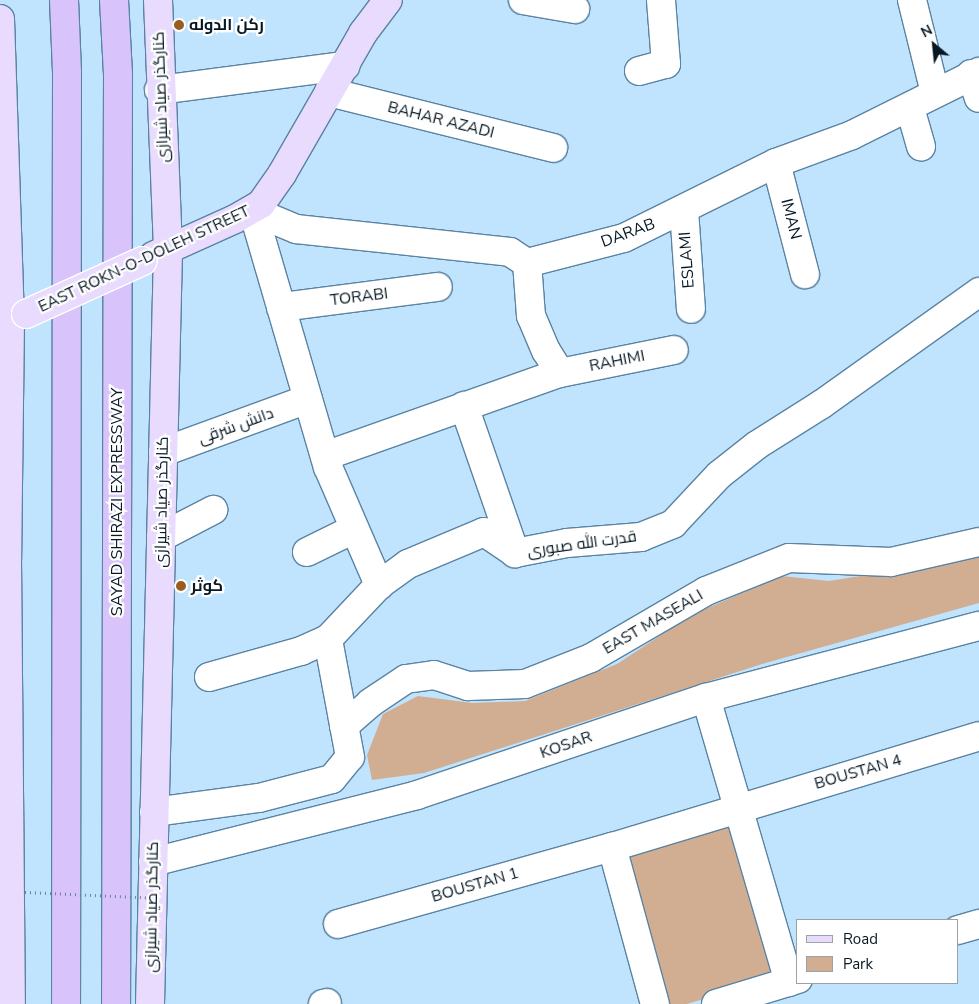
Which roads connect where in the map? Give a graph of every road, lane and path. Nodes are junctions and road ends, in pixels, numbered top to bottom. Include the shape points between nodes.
1 (55, 0) edge
2 (64, 0) edge
3 (114, 0) edge
4 (122, 0) edge
5 (158, 0) edge
6 (388, 0) edge
7 (523, 0) edge
8 (661, 0) edge
9 (912, 0) edge
10 (575, 9) dead end
11 (0, 19) edge
12 (1, 57) edge
13 (344, 66) junction
14 (639, 71) dead end
15 (67, 73) junction
16 (118, 75) junction
17 (976, 81) edge
18 (159, 90) junction
19 (329, 92) junction
20 (935, 93) junction
21 (910, 108) junction
22 (921, 146) dead end
23 (553, 148) dead end
24 (776, 163) junction
25 (684, 210) junction
26 (253, 211) junction
27 (168, 249) junction
28 (527, 263) junction
29 (805, 274) dead end
30 (438, 287) dead end
31 (979, 292) edge
32 (281, 307) junction
33 (691, 309) dead end
34 (12, 320) edge
35 (674, 350) dead end
36 (560, 373) junction
37 (308, 399) junction
38 (4, 405) edge
39 (464, 406) junction
40 (163, 452) junction
41 (325, 456) junction
42 (213, 510) dead end
43 (354, 528) junction
44 (161, 537) junction
45 (979, 542) edge
46 (306, 552) dead end
47 (514, 553) junction
48 (3, 561) edge
49 (379, 585) junction
50 (979, 626) edge
51 (328, 639) junction
52 (209, 676) dead end
53 (706, 698) junction
54 (344, 726) junction
55 (979, 736) edge
56 (738, 807) junction
57 (154, 812) junction
58 (612, 847) junction
59 (6, 848) edge
60 (153, 862) junction
61 (25, 892) dead end
62 (160, 898) dead end
63 (338, 924) dead end
64 (979, 924) edge
65 (959, 930) edge
66 (6, 934) edge
67 (793, 980) edge
68 (11, 1004) edge
69 (66, 1004) edge
70 (116, 1004) edge
71 (150, 1004) edge
72 (655, 1004) edge
73 (716, 1004) edge

1 - 15 highway
2 - 15 highway
3 - 16 highway, SAYAD SHIRAZI EXPRESSWAY
4 - 16 highway
5 - 18 main road, کنارگذر صیاد شیرازی
6 - 13 main road, EAST ROKN-O-DOLEH STREET
7 - 10 street
8 - 14 street via 666,64
9 - 20 street
11 - 12 main road
12 - 34 main road
13 - 18 street
13 - 19 main road, EAST ROKN-O-DOLEH STREET
15 - 69 highway
16 - 70 highway, SAYAD SHIRAZI EXPRESSWAY
17 - 20 street, DARAB
18 - 27 main road, کنارگذر صیاد شیرازی
19 - 23 street, BAHAR AZADI
19 - 26 main road, EAST ROKN-O-DOLEH STREET via 282,174
20 - 21 street, DARAB
21 - 22 street
21 - 24 street, DARAB via 845,138
24 - 25 street, DARAB
24 - 29 street, IMAN
25 - 28 street, DARAB via 624,238
25 - 33 street, ESLAMI
26 - 27 main road, EAST ROKN-O-DOLEH STREET
26 - 28 street via 296,229 510,252
26 - 32 street
27 - 34 main road, EAST ROKN-O-DOLEH STREET, bridge
27 - 40 main road, کنارگذر صیاد شیرازی
28 - 36 street via 531,316 546,351
30 - 32 street, TORABI
31 - 47 street, قدرت الله صبوری via 822,404 757,445 718,475 673,524 641,537
32 - 37 street
34 - 38 main road
35 - 36 street, RAHIMI
36 - 39 street, RAHIMI
37 - 40 street, دانش شرقی
37 - 41 street
38 - 48 main road
39 - 41 street, RAHIMI
39 - 47 street
40 - 44 main road, کنارگذر صیاد شیرازی
41 - 43 street
42 - 44 street
43 - 46 street
43 - 49 street
44 - 57 main road, کنارگذر صیاد شیرازی
45 - 54 street, EAST MASEALI via 891,562 789,558 706,591 591,658 525,684 468,686 434,675 406,679 370,703
47 - 49 street, قدرت الله صبوری via 484,532 408,564
48 - 59 main road
49 - 51 street, قدرت الله صبوری
50 - 53 street, KOSAR
51 - 52 street via 301,651
51 - 54 street
53 - 56 street
53 - 60 street, KOSAR via 417,795
54 - 57 street via 350,757 332,779 259,798
55 - 56 street, BOUSTAN 4
56 - 58 street, BOUSTAN 4
56 - 67 street
57 - 60 main road, کنارگذر صیاد شیرازی
58 - 63 street, BOUSTAN 1
58 - 72 street
59 - 66 main road
60 - 71 main road, کنارگذر صیاد شیرازی
61 - 62 path, bridge
64 - 65 street
66 - 68 main road
67 - 73 street

